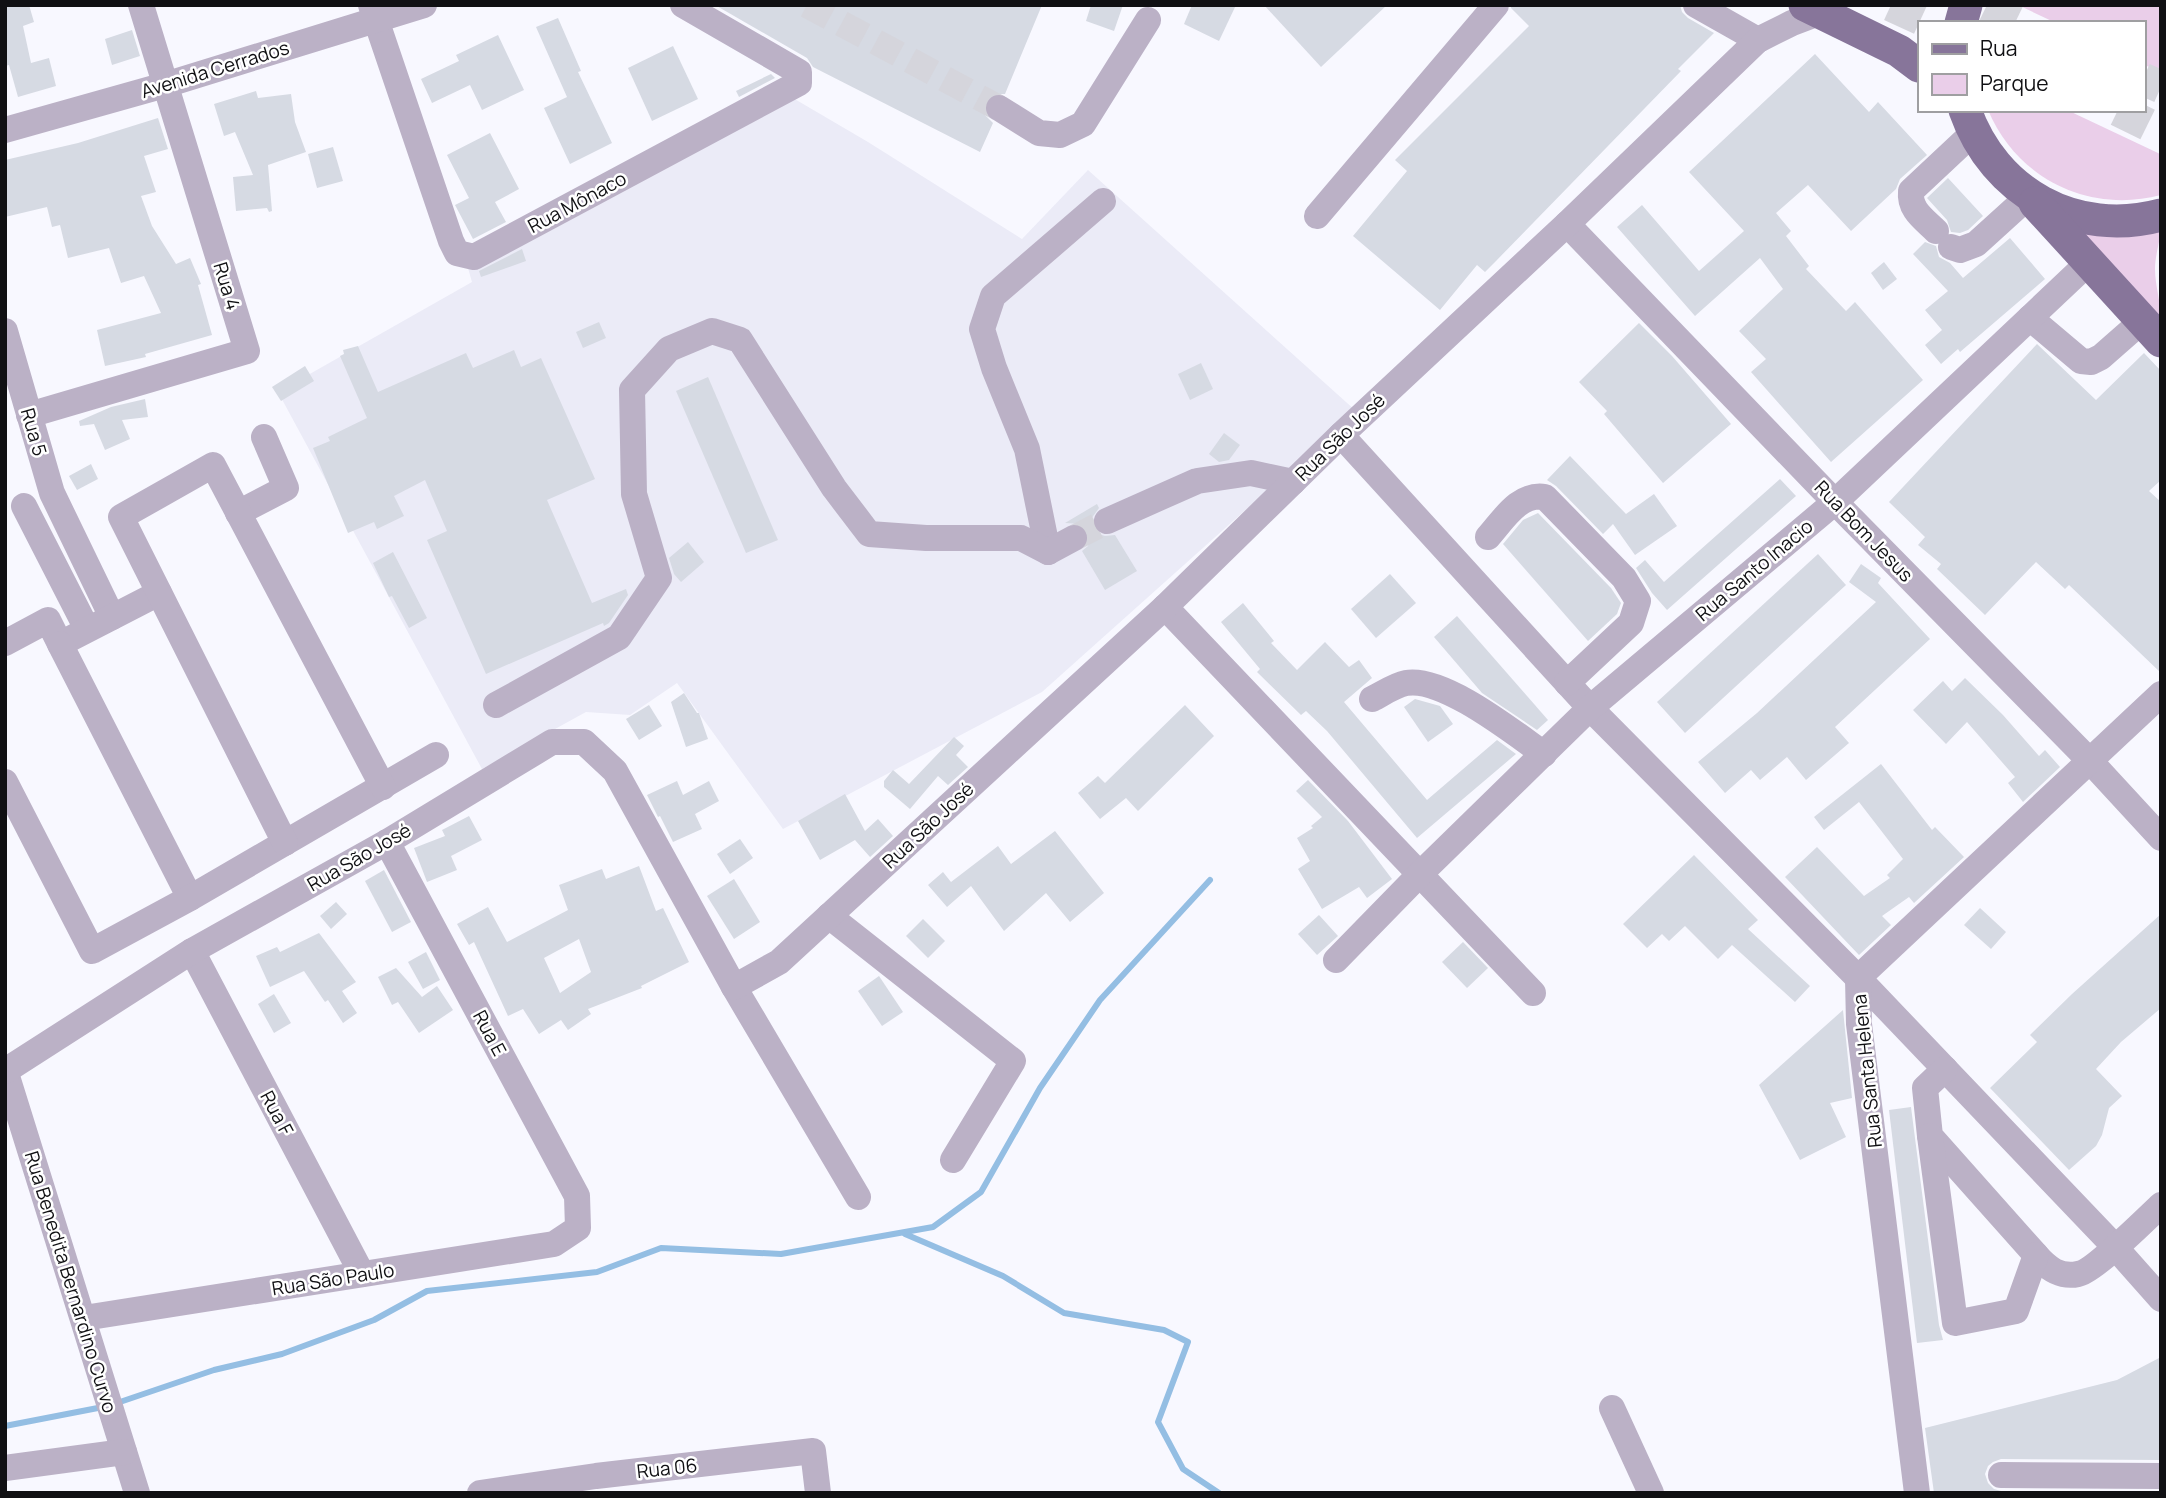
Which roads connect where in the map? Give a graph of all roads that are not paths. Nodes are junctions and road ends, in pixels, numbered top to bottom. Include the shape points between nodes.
1 (141, 5) edge
2 (424, 5) edge
3 (683, 5) edge
4 (1496, 5) edge
5 (1696, 5) edge
6 (1813, 9) edge
7 (373, 13) edge
8 (1148, 20) dead end
9 (1758, 40) junction
10 (1918, 65) edge
11 (166, 85) junction
12 (999, 108) tunnel mouth
13 (1967, 117) edge
14 (5, 130) edge
15 (2029, 196) junction
16 (1102, 201) dead end
17 (2161, 215) edge
18 (1317, 216) dead end
19 (1567, 224) junction
20 (2088, 263) junction
21 (2030, 318) junction
22 (5, 331) edge
23 (2151, 331) edge
24 (29, 415) junction
25 (1341, 435) junction
26 (264, 437) dead end
27 (1293, 482) junction
28 (52, 493) junction
29 (1835, 502) junction
30 (15, 511) edge
31 (238, 513) junction
32 (1107, 521) tunnel mouth
33 (1488, 537) dead end
34 (1074, 538) tunnel mouth
35 (1048, 552) junction
36 (159, 593) junction
37 (1165, 607) junction
38 (112, 617) junction
39 (87, 629) junction
40 (5, 643) edge
41 (60, 644) junction
42 (1567, 683) junction
43 (2161, 694) edge
44 (1371, 699) dead end
45 (496, 705) dead end
46 (1590, 708) junction
47 (1544, 754) junction
48 (436, 755) dead end
49 (2090, 761) junction
50 (5, 782) edge
51 (383, 787) junction
52 (2161, 838) edge
53 (387, 842) junction
54 (285, 843) junction
55 (1419, 875) junction
56 (190, 898) junction
57 (829, 916) junction
58 (192, 951) junction
59 (1336, 960) dead end
60 (1858, 978) junction
61 (734, 986) junction
62 (1533, 993) dead end
63 (1945, 1069) junction
64 (5, 1070) edge
65 (1930, 1136) junction
66 (953, 1160) dead end
67 (858, 1197) dead end
68 (2161, 1205) edge
69 (578, 1228) joint
70 (2115, 1247) junction
71 (2036, 1255) junction
72 (362, 1274) junction
73 (2161, 1299) edge
74 (84, 1318) junction
75 (1612, 1408) dead end
76 (124, 1452) junction
77 (5, 1468) edge
78 (2001, 1475) dead end
79 (2161, 1476) edge
80 (137, 1493) edge
81 (480, 1493) edge
82 (818, 1493) edge
83 (1651, 1493) edge
84 (1917, 1493) edge

1 - 11 street, Rua 4
2 - 7 street, Avenida Cerrados
3 - 7 street, Rua Mônaco via 799,72 799,83 474,257 457,253 451,241
4 - 18 street
5 - 9 street
6 - 9 street, Rua São José
6 - 10 main road via 1899,51
7 - 11 street, Avenida Cerrados
8 - 12 street via 1083,124 1060,135 1039,133
9 - 19 street, Rua São José
11 - 14 street, Avenida Cerrados
11 - 24 street, Rua 4 via 247,351
13 - 15 main road via 1984,152
13 - 15 street via 1911,191 1914,210 1960,250 1976,244
15 - 17 main road via 2064,213 2103,221
15 - 20 main road
16 - 35 street via 993,296 982,329 1027,449
19 - 25 street, Rua São José
19 - 29 street, Rua Bom Jesus
20 - 21 street, Rua Santo Inacio
20 - 23 main road
21 - 23 street via 2081,361 2091,362
21 - 29 street, Rua Santo Inacio
22 - 24 street, Rua 5
24 - 28 street, Rua 5
25 - 27 street, Rua São José
25 - 42 street
26 - 31 street via 286,488
27 - 32 street via 1251,473 1197,481
27 - 37 street, Rua São José
28 - 30 street
28 - 38 street, Rua 5
29 - 46 street, Rua Santo Inacio
29 - 49 street, Rua Bom Jesus
30 - 39 street
31 - 36 street via 213,465 121,517
31 - 51 street
33 - 42 street via 1523,499 1545,497 1624,578 1638,601 1631,623
34 - 35 street
35 - 45 street via 1021,538 869,534 834,488 740,340 712,331 669,349 632,390 634,494 659,578 619,637
36 - 38 street
36 - 54 street
37 - 55 street
37 - 57 street, Rua São José
38 - 39 street
39 - 41 street
40 - 41 street via 48,620
41 - 56 street
42 - 46 street
43 - 49 street, Rua Santa Helena
44 - 47 street via 1404,683 1436,686
46 - 47 street, Rua Santo Inacio
46 - 60 street
47 - 55 street, Rua Santo Inacio
48 - 51 street
49 - 52 street, Rua Bom Jesus
49 - 60 street, Rua Santa Helena
50 - 56 street via 92,951
51 - 54 street
53 - 58 street, Rua São José
53 - 61 street, Rua São José via 552,742 584,742 615,771
53 - 69 street, Rua E via 577,1196
54 - 56 street
55 - 59 street, Rua Santo Inacio
55 - 62 street
57 - 61 street, Rua São José via 779,962
57 - 66 street via 1013,1061
58 - 64 street, Rua São José
58 - 72 street, Rua F
60 - 63 street
60 - 84 street, Rua Santa Helena via 1859,1024
61 - 67 street
63 - 65 street via 1925,1088
63 - 70 street
64 - 74 street, Rua Benedita Bernardino Curvo
65 - 71 street
65 - 71 street via 1955,1323 2016,1311
68 - 70 street
69 - 72 street, Rua São Paulo via 554,1244
70 - 71 street via 2081,1274 2055,1272
70 - 73 street
72 - 74 street, Rua São Paulo
74 - 76 street, Rua Benedita Bernardino Curvo
75 - 83 street
76 - 77 street
76 - 80 street, Rua Benedita Bernardino Curvo
78 - 79 street
81 - 82 street, Rua 06 via 813,1451

